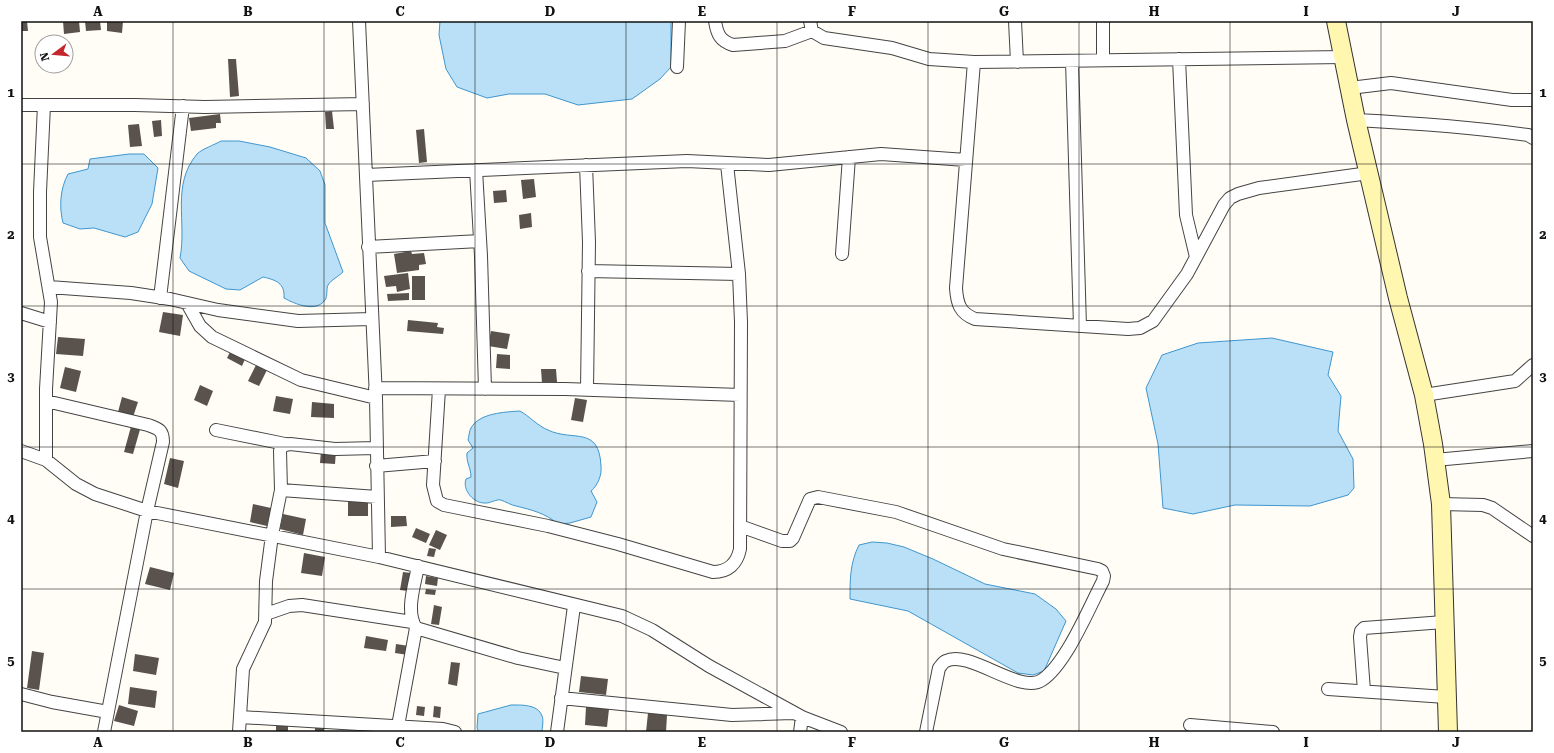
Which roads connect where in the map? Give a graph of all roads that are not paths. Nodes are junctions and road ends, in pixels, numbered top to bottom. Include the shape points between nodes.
1 (359, 21) edge
2 (679, 21) edge
3 (715, 21) edge
4 (1015, 21) edge
5 (1103, 21) edge
6 (1336, 21) edge
7 (811, 26) edge
8 (1344, 57) junction
9 (1179, 59) junction
10 (1103, 60) junction
11 (1072, 61) junction
12 (974, 62) junction
13 (1017, 62) junction
14 (677, 67) dead end
15 (1350, 88) junction
16 (1533, 100) edge
17 (363, 104) junction
18 (44, 105) junction
19 (21, 106) edge
20 (183, 106) junction
21 (1356, 120) junction
22 (1533, 138) edge
23 (849, 157) junction
24 (966, 160) junction
25 (727, 164) junction
26 (586, 166) junction
27 (476, 170) junction
28 (1369, 173) junction
29 (366, 175) junction
30 (480, 242) junction
31 (368, 247) junction
32 (842, 254) dead end
33 (1196, 257) junction
34 (588, 271) junction
35 (739, 274) junction
36 (49, 287) junction
37 (160, 298) junction
38 (187, 303) junction
39 (21, 313) edge
40 (372, 320) junction
41 (50, 322) junction
42 (1080, 326) junction
43 (1533, 365) edge
44 (440, 389) junction
45 (484, 389) junction
46 (587, 390) junction
47 (375, 393) junction
48 (740, 395) junction
49 (1424, 395) junction
50 (46, 401) junction
51 (216, 430) dead end
52 (285, 444) junction
53 (375, 448) junction
54 (21, 451) edge
55 (1533, 451) edge
56 (46, 460) junction
57 (1435, 460) junction
58 (435, 461) junction
59 (376, 466) junction
60 (281, 490) junction
61 (377, 497) junction
62 (1441, 504) junction
63 (147, 511) junction
64 (740, 526) junction
65 (272, 535) junction
66 (1533, 536) edge
67 (379, 557) junction
68 (418, 566) junction
69 (574, 606) junction
70 (266, 614) junction
71 (1444, 622) junction
72 (414, 625) junction
73 (565, 668) junction
74 (1328, 689) dead end
75 (1364, 691) junction
76 (21, 694) edge
77 (1446, 697) junction
78 (561, 698) junction
79 (108, 712) junction
80 (798, 715) junction
81 (240, 717) junction
82 (1190, 725) dead end
83 (398, 726) junction
84 (104, 732) edge
85 (239, 732) edge
86 (455, 732) edge
87 (557, 732) edge
88 (800, 732) edge
89 (841, 732) edge
90 (926, 732) edge
91 (1273, 732) edge
92 (1448, 732) edge

1 - 17 street
2 - 14 street
3 - 7 street via 716,32 720,38 733,45 785,41
4 - 13 street
5 - 10 street
6 - 8 street
7 - 12 street via 824,38 892,48 929,59
8 - 9 street
8 - 15 street
9 - 10 street
9 - 33 street via 1186,215
10 - 11 street
11 - 13 street
11 - 42 street
12 - 13 street
12 - 24 street
15 - 16 street via 1391,83 1512,100
15 - 21 street
17 - 20 street
17 - 29 street
18 - 19 street
18 - 20 street
18 - 36 street via 40,237
20 - 37 street
21 - 22 street via 1495,131 1528,135
21 - 28 street
23 - 24 street via 881,154
23 - 25 street via 769,165
23 - 32 street
24 - 42 street via 956,288 958,305 962,312 975,319
25 - 26 street via 687,161
25 - 35 street
26 - 27 street
26 - 34 street
27 - 29 street
27 - 30 street
28 - 33 street via 1259,188 1238,194 1224,205
28 - 49 street
29 - 31 street
30 - 31 street
30 - 45 street
31 - 40 street
33 - 42 street via 1154,321 1147,326 1128,329
34 - 35 street
34 - 46 street
35 - 48 street
36 - 37 street via 131,293
36 - 41 street
37 - 38 street
38 - 40 street via 218,310 298,320
38 - 47 street via 200,326 212,337 301,380 319,386
39 - 41 street
40 - 47 street
41 - 50 street
43 - 49 street via 1515,381
44 - 45 street
44 - 47 street
44 - 58 street
45 - 46 street
46 - 48 street
47 - 53 street
48 - 64 street
49 - 57 street
50 - 56 street
50 - 63 street via 159,428 163,433 163,442
51 - 52 street
52 - 53 street via 335,449
52 - 60 street via 280,451
53 - 59 street
54 - 56 street
55 - 57 street
56 - 63 street via 76,484 95,494
57 - 62 street
58 - 59 street
58 - 64 street via 434,494 437,501 444,505 548,526 713,572 727,570 738,558
59 - 61 street
60 - 61 street
60 - 65 street
61 - 67 street
62 - 66 street via 1483,505 1492,508
62 - 71 street
63 - 65 street
63 - 79 street
64 - 90 street via 782,541 790,541 810,499 818,497 883,509 1003,549 1098,568 1102,571 1103,581 1061,658 1047,676 1031,683 966,661 946,661 939,668
65 - 67 street
65 - 70 street via 266,581
67 - 68 street
68 - 69 street
68 - 72 street via 411,611
69 - 73 street
69 - 80 street via 622,616 652,630 709,666
70 - 72 street via 284,607 302,606
70 - 81 street via 265,622 243,669
71 - 75 street via 1364,628 1360,637
71 - 77 street
72 - 73 street via 518,658
72 - 83 street
73 - 78 street
74 - 75 street
75 - 77 street
76 - 79 street
77 - 92 street
78 - 80 street via 732,715
78 - 87 street
79 - 84 street
80 - 88 street
80 - 89 street
81 - 83 street
81 - 85 street
82 - 91 street
83 - 86 street

